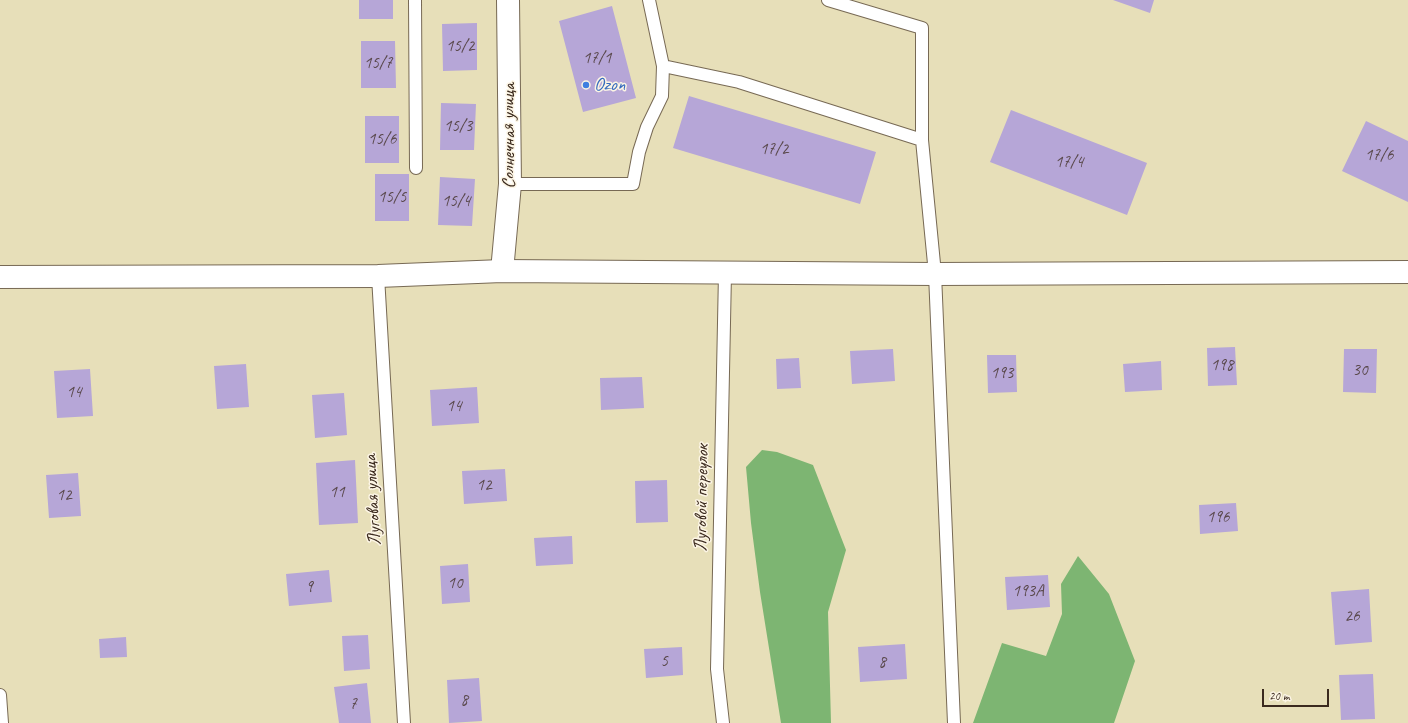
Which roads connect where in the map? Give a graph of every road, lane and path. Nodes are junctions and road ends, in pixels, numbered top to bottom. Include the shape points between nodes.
1 (415, 0) edge
2 (508, 0) edge
3 (649, 0) edge
4 (828, 0) edge
5 (663, 66) junction
6 (922, 140) junction
7 (416, 168) dead end
8 (510, 184) junction
9 (502, 271) junction
10 (1408, 272) edge
11 (726, 273) junction
12 (935, 274) junction
13 (378, 276) junction
14 (0, 277) edge
15 (0, 695) edge
16 (2, 723) edge
17 (404, 723) edge
18 (723, 723) edge
19 (954, 723) edge

1 - 7 lane
2 - 8 street, Солнечная улица
3 - 5 lane
4 - 6 lane via 922,28
5 - 6 lane via 738,82
5 - 8 lane via 662,96 647,127 633,184
6 - 12 lane
8 - 9 street, Солнечная улица
9 - 11 street
9 - 13 street
10 - 12 street
11 - 12 street
11 - 18 lane, Луговой переулок via 717,669
12 - 19 lane
13 - 14 street
13 - 17 lane, Луговая улица
15 - 16 lane

